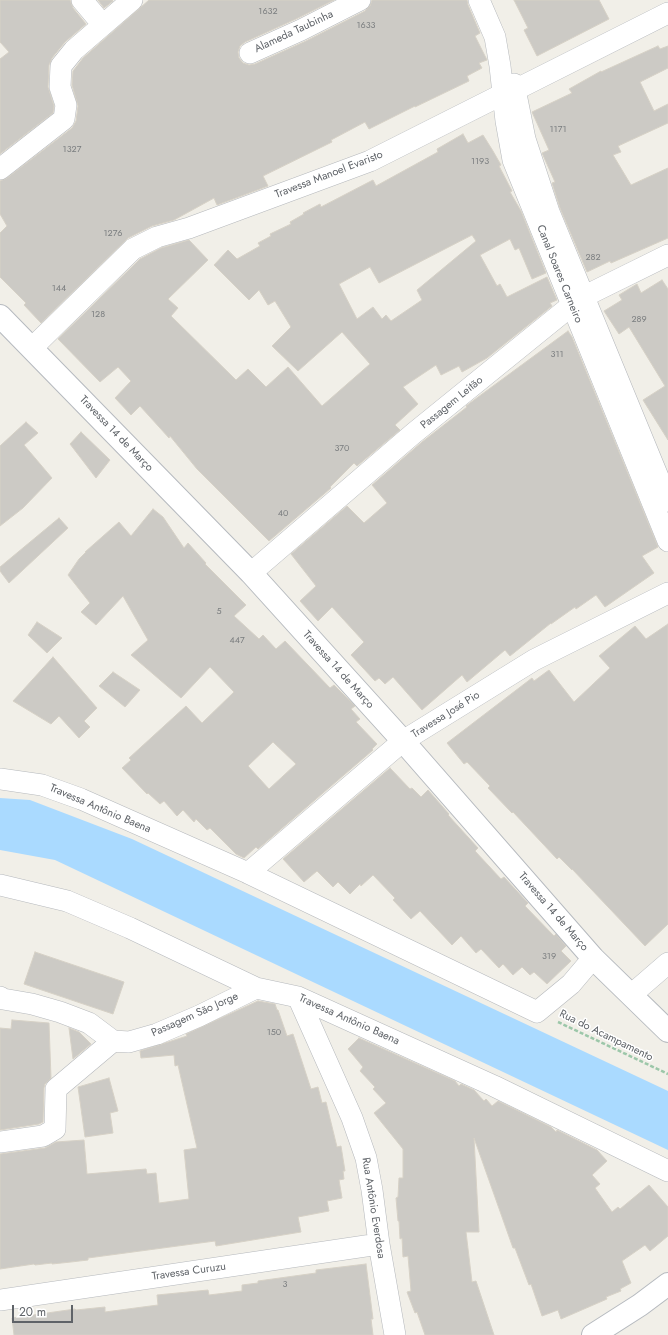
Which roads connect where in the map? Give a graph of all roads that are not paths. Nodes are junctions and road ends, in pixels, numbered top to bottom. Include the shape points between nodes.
1 (82, 0) edge
2 (132, 0) edge
3 (360, 0) edge
4 (479, 0) edge
5 (491, 0) edge
6 (668, 12) edge
7 (103, 25) junction
8 (250, 53) dead end
9 (509, 92) junction
10 (0, 169) edge
11 (668, 255) edge
12 (578, 301) junction
13 (0, 316) edge
14 (32, 348) junction
15 (668, 501) edge
16 (668, 540) edge
17 (251, 573) junction
18 (668, 593) edge
19 (403, 741) junction
20 (0, 779) edge
21 (248, 873) junction
22 (0, 885) edge
23 (594, 958) junction
24 (668, 963) edge
25 (256, 988) junction
26 (632, 995) junction
27 (298, 996) junction
28 (0, 997) edge
29 (668, 1031) edge
30 (113, 1041) junction
31 (0, 1142) edge
32 (668, 1171) edge
33 (379, 1244) junction
34 (668, 1284) edge
35 (0, 1300) edge
36 (396, 1335) edge
37 (593, 1335) edge

1 - 7 street
2 - 7 street
3 - 8 street, Alameda Taubinha
4 - 9 street, Canal Soares Carneiro via 495,37 500,66
5 - 9 street, Canal Soares Carneiro via 500,26
6 - 9 street, Travessa Manoel Evaristo
7 - 10 street via 74,50 61,66 60,87 66,105 64,119
9 - 12 street, Canal Soares Carneiro
9 - 14 street, Travessa Manoel Evaristo via 370,161 189,228 156,237 133,249
11 - 12 street, Passagem Leitão
12 - 15 street, Canal Soares Carneiro
12 - 16 street, Canal Soares Carneiro
12 - 17 street, Passagem Leitão via 414,433
13 - 14 street, Travessa 14 de Março
14 - 17 street, Travessa 14 de Março
17 - 19 street, Travessa 14 de Março
18 - 19 street, Travessa José Pio via 534,660
19 - 21 street, Travessa José Pio
19 - 23 street, Travessa 14 de Março
20 - 21 street, Travessa Antônio Baena via 42,785 81,799
21 - 23 street, Travessa Antônio Baena via 537,1012 571,984
22 - 25 street, Travessa Antônio Baena via 67,902 137,931
23 - 26 street, Travessa 14 de Março
24 - 26 street
25 - 27 street, Travessa Antônio Baena
25 - 30 street, Passagem São Jorge via 157,1034 129,1042
26 - 29 street, Travessa 14 de Março
27 - 32 street, Travessa Antônio Baena via 494,1086
27 - 33 street, Rua Antônio Everdosa via 352,1118 366,1158
28 - 30 street via 32,1004 89,1023
30 - 31 street via 56,1089 55,1129 43,1136
33 - 35 street, Travessa Curuzu
33 - 36 street, Rua Antônio Everdosa
34 - 37 street

